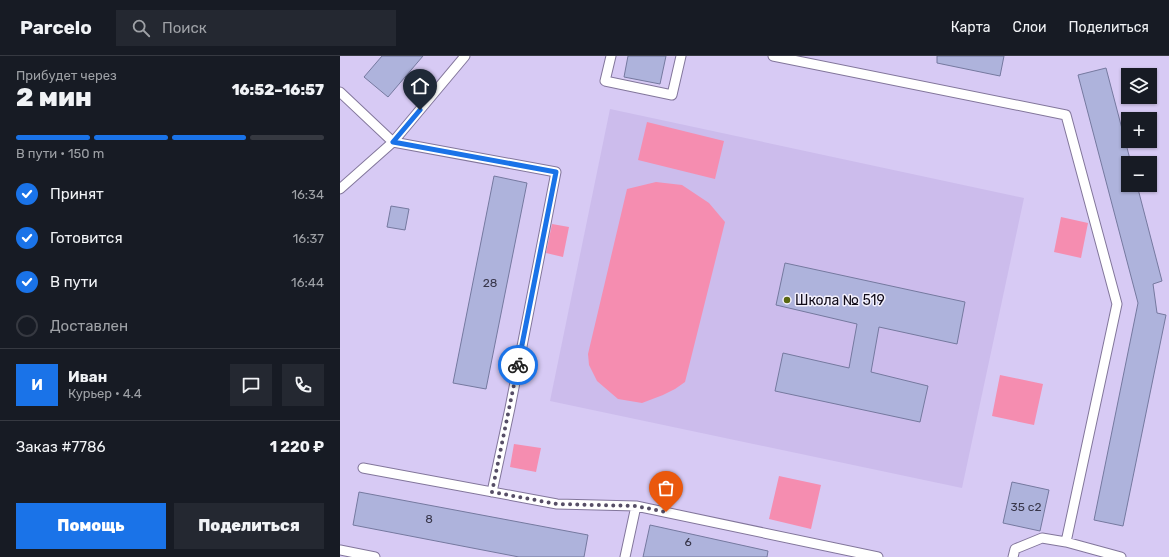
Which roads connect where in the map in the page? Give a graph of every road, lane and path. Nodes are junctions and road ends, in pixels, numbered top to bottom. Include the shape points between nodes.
1 (465, 56) edge
2 (611, 56) edge
3 (681, 56) edge
4 (773, 56) edge
5 (340, 92) edge
6 (393, 142) junction
7 (340, 189) edge
8 (363, 468) dead end
9 (492, 492) junction
10 (636, 506) junction
11 (1066, 542) junction
12 (340, 550) edge
13 (375, 557) edge
14 (625, 557) edge
15 (878, 557) edge
16 (1013, 557) edge
17 (1121, 557) edge

1 - 6 lane
2 - 3 lane via 606,81 672,96
4 - 11 lane via 1066,115 1116,304
5 - 6 lane
6 - 7 lane
6 - 9 lane via 556,172
8 - 9 lane
9 - 10 lane via 557,504
10 - 14 lane
10 - 15 lane
11 - 16 lane via 1042,538 1015,549
11 - 17 lane
12 - 13 lane

